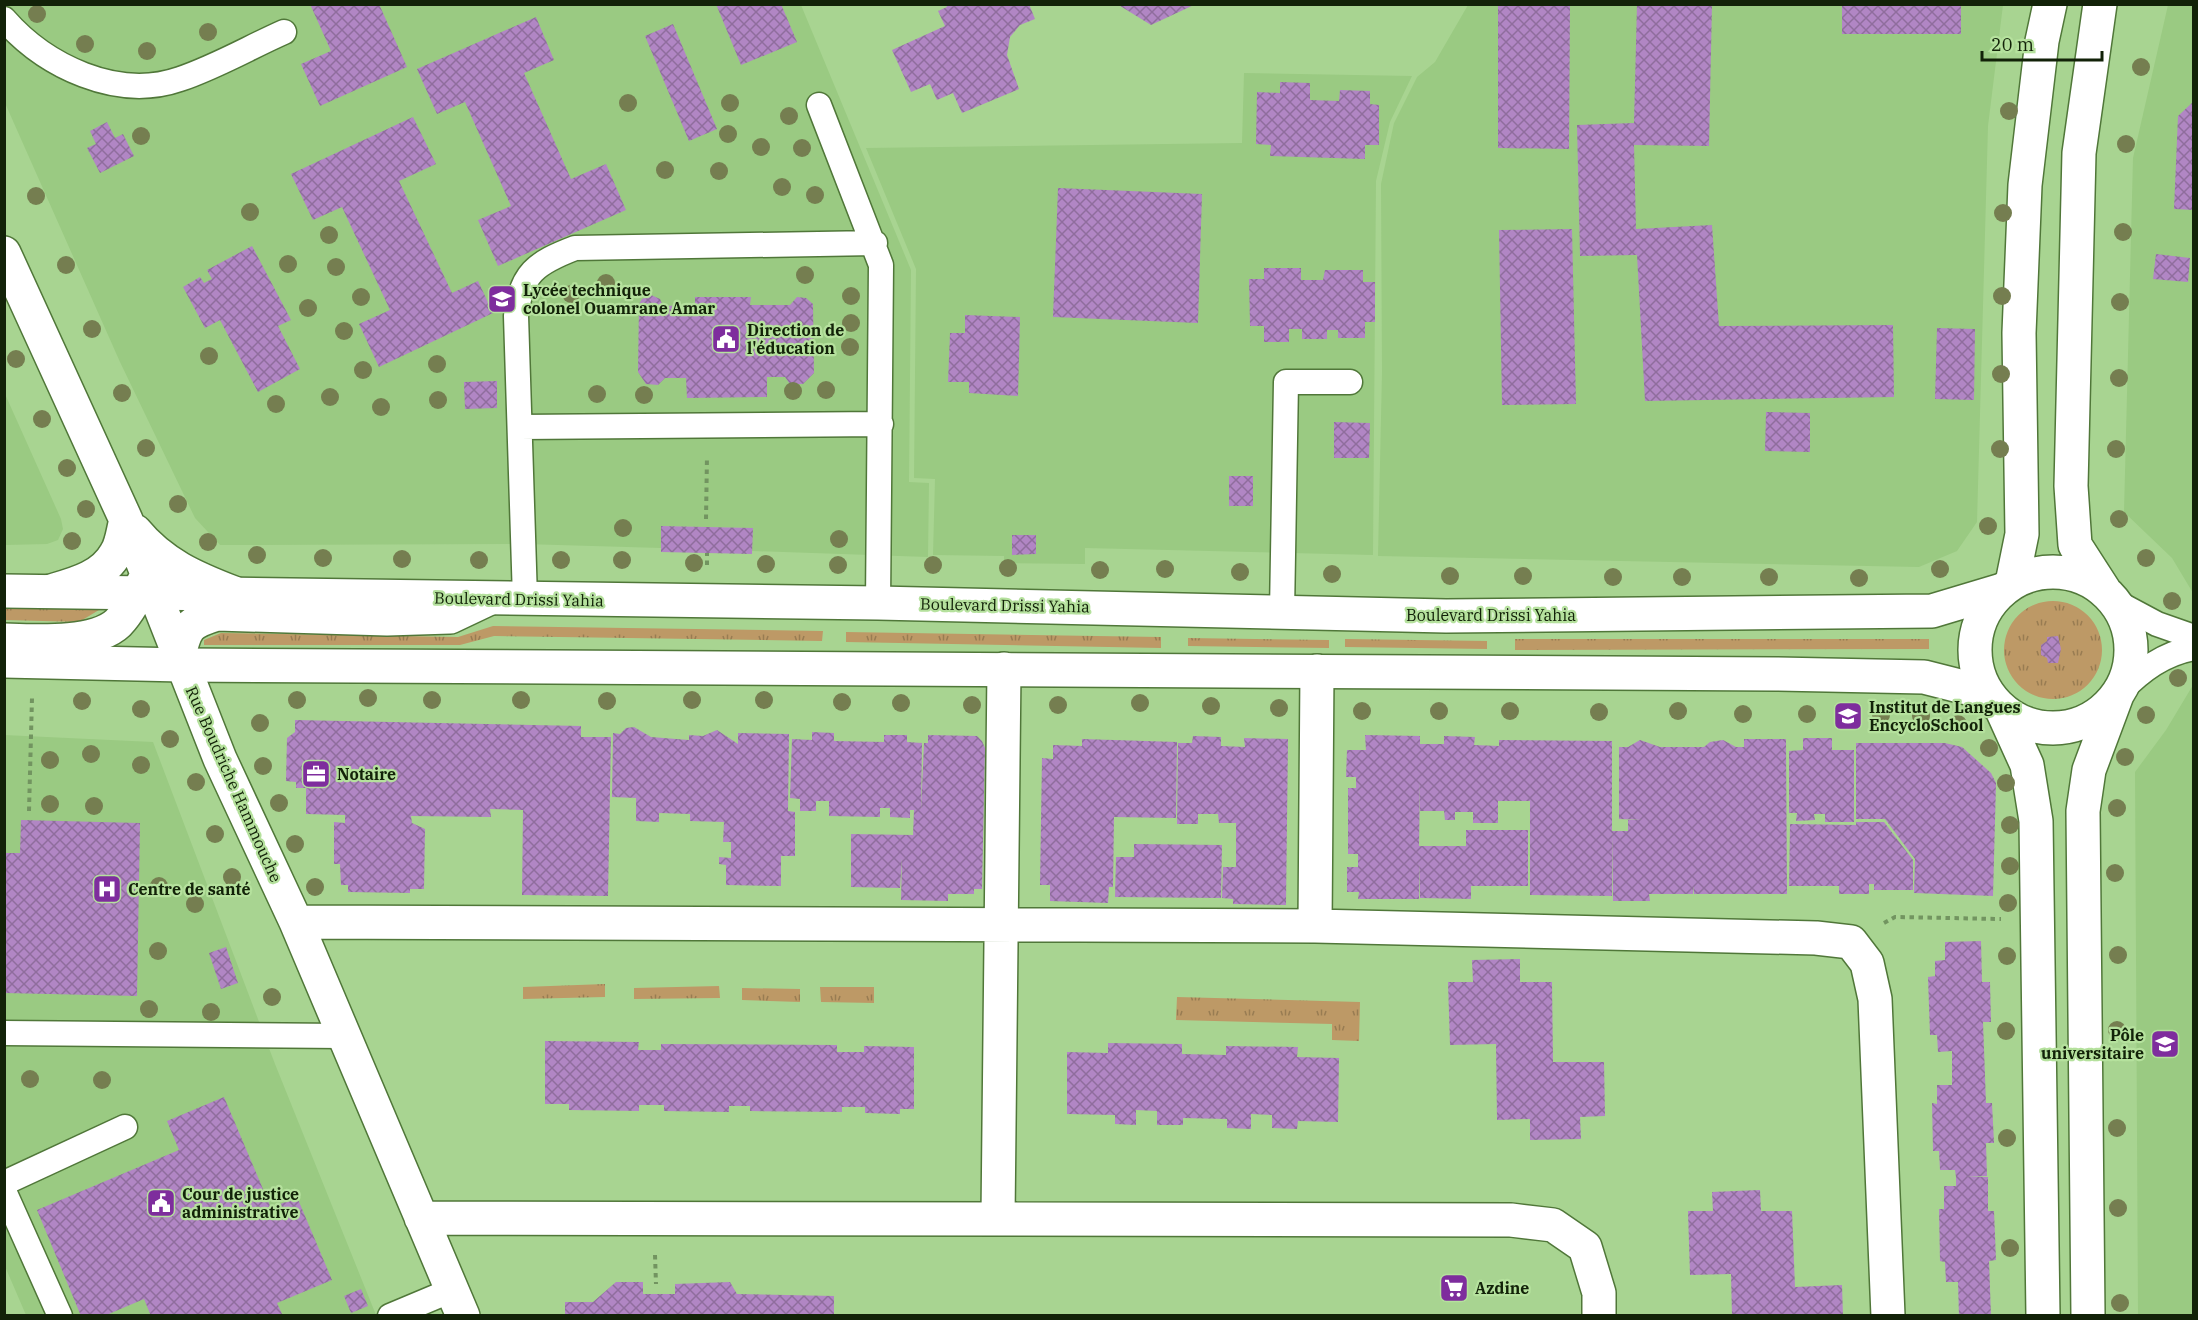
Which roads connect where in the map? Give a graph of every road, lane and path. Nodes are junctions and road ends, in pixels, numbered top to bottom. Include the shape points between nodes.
1 (2050, 4) edge
2 (2100, 4) edge
3 (4, 19) edge
4 (285, 32) dead end
5 (819, 105) dead end
6 (875, 243) junction
7 (4, 253) edge
8 (1350, 382) dead end
9 (707, 424) junction
10 (881, 424) junction
11 (520, 427) junction
12 (706, 519) dead end
13 (126, 520) junction
14 (2007, 586) junction
15 (146, 588) junction
16 (4, 591) edge
17 (48, 592) junction
18 (238, 594) junction
19 (2109, 595) junction
20 (488, 599) junction
21 (525, 599) junction
22 (878, 603) junction
23 (1282, 612) junction
24 (2193, 637) edge
25 (4, 640) edge
26 (2193, 648) edge
27 (4, 660) edge
28 (180, 660) junction
29 (132, 664) junction
30 (263, 665) junction
31 (1004, 669) junction
32 (1317, 671) junction
33 (2119, 693) junction
34 (1995, 702) junction
35 (32, 706) dead end
36 (203, 718) junction
37 (28, 811) dead end
38 (2037, 919) junction
39 (297, 922) junction
40 (1001, 925) junction
41 (1315, 926) junction
42 (1851, 942) junction
43 (4, 1033) edge
44 (344, 1036) junction
45 (125, 1127) dead end
46 (4, 1183) edge
47 (4, 1191) edge
48 (998, 1217) junction
49 (421, 1218) junction
50 (458, 1303) edge
51 (60, 1316) edge
52 (390, 1316) edge
53 (1599, 1316) edge
54 (1888, 1316) edge
55 (2043, 1316) edge
56 (2088, 1316) edge

1 - 14 street via 2025,185 2019,333 2022,534
2 - 19 street via 2079,153 2071,486 2075,545
3 - 4 lane via 40,54 82,75 132,86 179,80
5 - 6 lane
6 - 10 lane via 882,265
6 - 11 lane via 575,248 548,258 526,276 518,297
7 - 13 street, Rue Boudriche Hammouche
8 - 23 lane via 1287,382
9 - 10 lane
9 - 11 lane
9 - 12 path
10 - 22 lane
11 - 21 lane
13 - 15 street, Rue Boudriche Hammouche
13 - 17 street via 117,553 101,570 84,581
13 - 18 street via 151,550 169,564
14 - 19 street via 2041,572 2064,572 2085,578
14 - 23 street, Boulevard Drissi Yahia via 1921,612 1446,616
14 - 34 street via 1986,607 1976,639 1977,673
15 - 17 street, Boulevard Drissi Yahia
15 - 18 street, Boulevard Drissi Yahia
15 - 25 street via 116,625 79,640
15 - 28 street, Rue Boudriche Hammouche
16 - 17 street, Boulevard Drissi Yahia
18 - 20 street, Boulevard Drissi Yahia
19 - 24 lane via 2157,624
19 - 33 street via 2128,627 2132,649 2129,671
20 - 21 street, Boulevard Drissi Yahia
20 - 28 street via 450,617 217,614 197,620 186,630
21 - 22 street, Boulevard Drissi Yahia
22 - 23 street, Boulevard Drissi Yahia
26 - 33 lane via 2158,660
27 - 29 street
28 - 29 street
28 - 30 street
28 - 36 street, Rue Boudriche Hammouche
29 - 36 street via 160,673 178,686
30 - 31 street
30 - 36 street via 228,676 212,690
31 - 32 street
31 - 40 street
32 - 34 street via 1924,677
32 - 41 street
33 - 34 street via 2087,721 2066,728 2043,728 2021,722
33 - 56 street via 2089,770 2083,811
34 - 38 street via 2027,765 2033,794
35 - 37 path
36 - 39 street, Rue Boudriche Hammouche
38 - 42 path via 1895,917
38 - 55 street
39 - 40 street
39 - 44 street, Rue Boudriche Hammouche
40 - 41 street
40 - 48 street
41 - 42 street
42 - 54 street via 1867,963 1875,999
43 - 44 lane
44 - 49 street, Rue Boudriche Hammouche
45 - 46 lane
47 - 51 lane
48 - 49 street
48 - 53 street via 1511,1220 1553,1225 1585,1247 1599,1293
49 - 50 street, Rue Boudriche Hammouche
50 - 52 lane

